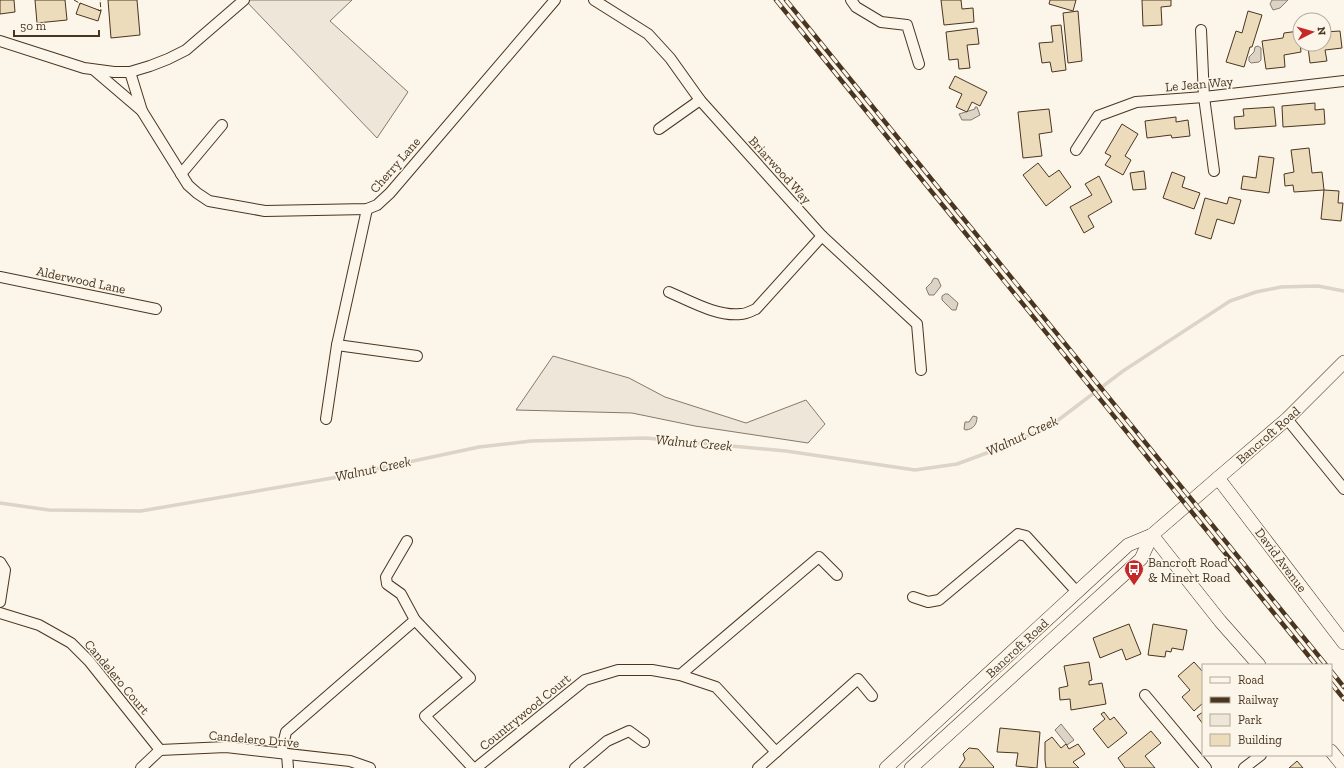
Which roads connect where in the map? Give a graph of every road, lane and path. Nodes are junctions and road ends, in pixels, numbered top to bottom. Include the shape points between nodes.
1 (244, 0) edge
2 (555, 0) edge
3 (594, 0) edge
4 (851, 0) edge
5 (1201, 30) dead end
6 (0, 41) edge
7 (919, 64) dead end
8 (94, 70) junction
9 (130, 72) junction
10 (1344, 81) edge
11 (1204, 97) junction
12 (700, 100) junction
13 (142, 111) junction
14 (222, 126) dead end
15 (659, 129) dead end
16 (1076, 150) dead end
17 (1214, 171) dead end
18 (181, 174) junction
19 (367, 209) junction
20 (822, 236) junction
21 (0, 277) edge
22 (669, 292) dead end
23 (156, 309) dead end
24 (337, 346) junction
25 (417, 356) dead end
26 (1344, 362) edge
27 (921, 370) dead end
28 (326, 419) dead end
29 (1287, 419) junction
30 (1218, 478) junction
31 (1344, 489) edge
32 (1152, 535) junction
33 (407, 540) dead end
34 (0, 562) edge
35 (837, 575) dead end
36 (1077, 592) junction
37 (913, 597) dead end
38 (0, 602) edge
39 (0, 613) edge
40 (415, 620) junction
41 (1344, 643) edge
42 (1258, 664) edge
43 (680, 675) junction
44 (1145, 694) dead end
45 (872, 696) dead end
46 (644, 742) dead end
47 (160, 750) junction
48 (776, 752) junction
49 (1332, 752) edge
50 (284, 754) junction
51 (1259, 756) edge
52 (1344, 767) edge
53 (141, 768) edge
54 (288, 768) edge
55 (370, 768) edge
56 (473, 768) edge
57 (476, 768) edge
58 (575, 768) edge
59 (758, 768) edge
60 (886, 768) edge
61 (911, 768) edge
62 (1206, 768) edge
63 (1244, 768) edge

1 - 9 street via 186,50
2 - 19 street, Cherry Lane via 390,193 377,205
3 - 12 street, Briarwood Way via 648,34 670,58
4 - 7 street via 856,7 881,22 907,25
5 - 11 street
6 - 8 street, Cherry Lane
8 - 9 street, Cherry Lane
8 - 13 street, Cherry Lane
9 - 13 street, Cherry Lane
10 - 11 street, Le Jean Way
11 - 16 street, Le Jean Way via 1136,102 1098,116
11 - 17 street
12 - 15 street
12 - 20 street, Briarwood Way
13 - 18 street, Cherry Lane
14 - 18 street
18 - 19 street, Cherry Lane via 188,185 209,200 265,211
19 - 24 street
20 - 22 street via 756,309 749,312 729,315
20 - 27 street, Briarwood Way via 917,324
21 - 23 street, Alderwood Lane
24 - 25 street
24 - 28 street
26 - 29 street, Bancroft Road
29 - 30 street, Bancroft Road
29 - 31 street
30 - 32 street, Bancroft Road
30 - 41 street, David Avenue
32 - 36 street, Bancroft Road via 1128,545
32 - 42 street via 1220,621
32 - 61 street, Bancroft Road via 1141,559
33 - 40 street via 386,577 387,584 401,594
34 - 38 street via 5,570
35 - 43 street via 819,557
36 - 37 street via 1026,536 1018,534 939,600 928,602
36 - 60 street, Bancroft Road
39 - 47 street, Candelero Court via 39,625 71,643 89,661
40 - 50 street via 286,732
40 - 56 street via 470,678 425,716
43 - 48 street, Countrywood Court via 716,687
43 - 57 street, Countrywood Court via 652,670 618,670 585,680
44 - 62 street
45 - 48 street via 858,679
46 - 58 street via 629,731 607,741
47 - 50 street, Candelero Drive via 226,747
47 - 53 street
48 - 59 street
49 - 52 street
50 - 54 street
50 - 55 street, Candelero Drive via 350,761
51 - 63 street

